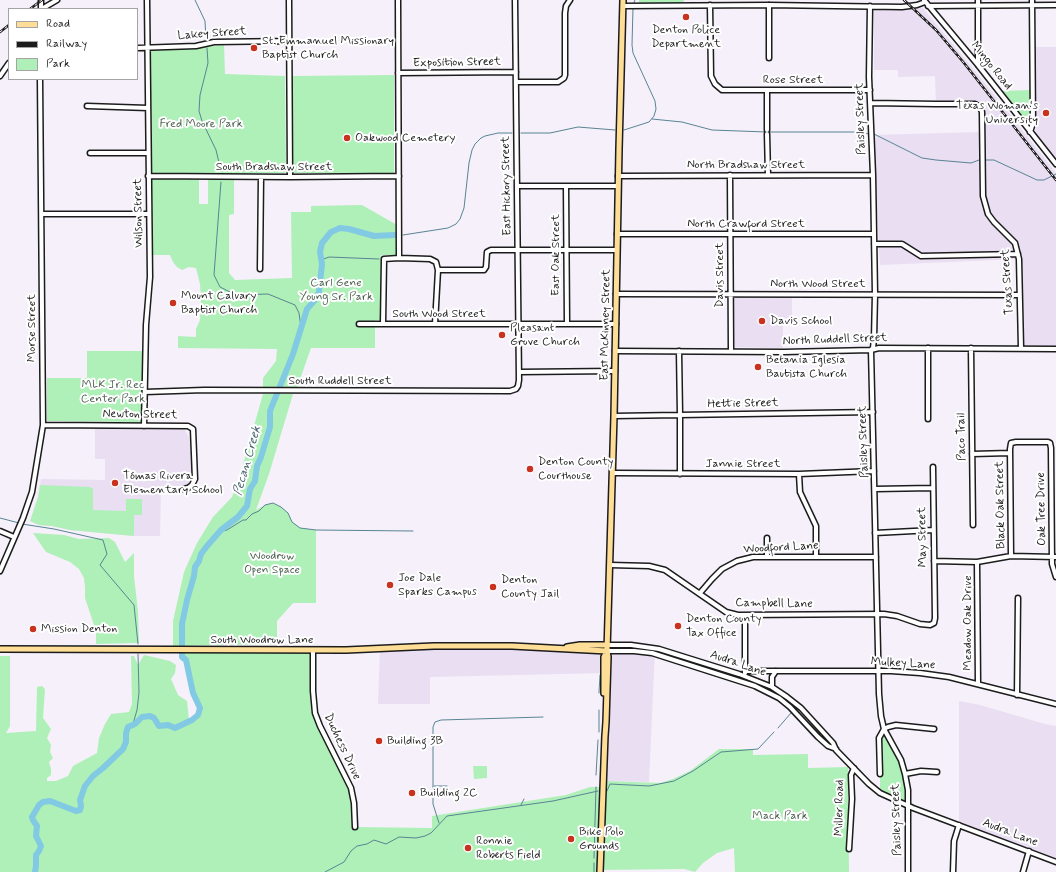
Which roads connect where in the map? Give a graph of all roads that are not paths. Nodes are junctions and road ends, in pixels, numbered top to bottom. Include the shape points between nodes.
1 (57, 0) edge
2 (147, 0) edge
3 (289, 0) edge
4 (398, 0) edge
5 (516, 0) edge
6 (570, 0) edge
7 (623, 0) edge
8 (686, 0) edge
9 (716, 0) edge
10 (753, 0) edge
11 (978, 0) edge
12 (1032, 0) edge
13 (924, 1) edge
14 (686, 5) junction
15 (710, 5) junction
16 (769, 5) junction
17 (1032, 5) junction
18 (1056, 5) edge
19 (623, 6) junction
20 (716, 6) junction
21 (753, 6) junction
22 (870, 6) junction
23 (928, 6) junction
24 (978, 6) junction
25 (43, 8) edge
26 (289, 41) junction
27 (138, 48) edge
28 (147, 48) junction
29 (769, 58) dead end
30 (8, 64) edge
31 (978, 65) junction
32 (516, 72) junction
33 (398, 73) junction
34 (0, 76) edge
35 (40, 80) edge
36 (516, 82) junction
37 (870, 90) junction
38 (767, 91) junction
39 (871, 103) junction
40 (87, 106) dead end
41 (148, 108) junction
42 (1030, 132) junction
43 (90, 153) dead end
44 (148, 153) junction
45 (1056, 164) edge
46 (873, 174) junction
47 (730, 175) junction
48 (768, 175) junction
49 (148, 176) junction
50 (399, 176) junction
51 (618, 176) junction
52 (261, 177) junction
53 (290, 177) junction
54 (518, 186) junction
55 (566, 186) junction
56 (618, 186) junction
57 (42, 214) junction
58 (149, 214) junction
59 (617, 234) junction
60 (730, 234) junction
61 (874, 234) junction
62 (874, 244) junction
63 (518, 250) junction
64 (567, 250) junction
65 (617, 250) junction
66 (1018, 254) junction
67 (399, 258) junction
68 (260, 270) dead end
69 (438, 270) junction
70 (616, 294) junction
71 (730, 294) junction
72 (875, 294) junction
73 (1019, 295) junction
74 (567, 323) junction
75 (359, 324) dead end
76 (384, 324) junction
77 (435, 324) junction
78 (519, 324) junction
79 (616, 324) junction
80 (928, 348) junction
81 (971, 348) junction
82 (1022, 348) junction
83 (1056, 349) edge
84 (871, 350) junction
85 (615, 351) junction
86 (679, 351) junction
87 (731, 352) junction
88 (615, 371) junction
89 (519, 372) junction
90 (145, 392) junction
91 (873, 412) junction
92 (680, 415) junction
93 (614, 416) junction
94 (928, 419) dead end
95 (42, 425) junction
96 (144, 426) junction
97 (1010, 453) junction
98 (972, 454) junction
99 (933, 467) dead end
100 (874, 471) junction
101 (613, 473) junction
102 (680, 474) junction
103 (799, 474) junction
104 (932, 488) junction
105 (183, 490) dead end
106 (875, 490) junction
107 (973, 525) dead end
108 (933, 530) junction
109 (0, 531) edge
110 (875, 533) junction
111 (14, 537) junction
112 (767, 538) dead end
113 (767, 556) junction
114 (816, 556) junction
115 (1012, 556) junction
116 (876, 557) junction
117 (1054, 557) edge
118 (934, 561) junction
119 (977, 562) junction
120 (610, 565) junction
121 (0, 570) edge
122 (1056, 577) edge
123 (700, 593) junction
124 (1018, 598) dead end
125 (934, 606) joint
126 (877, 614) junction
127 (745, 615) junction
128 (608, 648) junction
129 (0, 650) edge
130 (313, 650) junction
131 (678, 655) junction
132 (676, 660) junction
133 (776, 671) junction
134 (878, 672) junction
135 (745, 673) junction
136 (742, 681) junction
137 (978, 684) junction
138 (772, 687) junction
139 (1018, 695) junction
140 (1056, 704) edge
141 (813, 720) junction
142 (808, 725) junction
143 (884, 729) junction
144 (934, 729) dead end
145 (836, 750) junction
146 (854, 768) junction
147 (937, 772) dead end
148 (880, 774) dead end
149 (906, 774) junction
150 (909, 806) junction
151 (960, 824) junction
152 (355, 827) dead end
153 (849, 849) dead end
154 (1029, 851) junction
155 (1056, 862) edge
156 (600, 872) edge
157 (908, 872) edge
158 (953, 872) edge
159 (1023, 872) edge

1 - 25 street
2 - 28 street, Wilson Street
3 - 26 street
4 - 33 street
5 - 32 street, East Hickory Street
6 - 36 street via 565,13 564,78 560,81
7 - 19 main road, East McKinney Street
8 - 14 street
9 - 20 street
10 - 21 street
11 - 24 street
12 - 17 street
13 - 22 street via 909,7
13 - 23 street, Mingo Road
14 - 15 street
14 - 19 street
15 - 20 street
15 - 38 street, Rose Street via 711,76 718,87 722,90
16 - 21 street
16 - 22 street
16 - 29 street
17 - 18 street
17 - 24 street
17 - 42 street via 1033,123
19 - 51 main road, East McKinney Street
20 - 21 street
22 - 37 street, Paisley Street
23 - 24 street
23 - 31 street, Mingo Road
24 - 31 street
26 - 28 street, Lakey Street via 214,42 196,46
26 - 53 street
27 - 28 street, Lakey Street
28 - 41 street, Wilson Street
30 - 34 street
31 - 42 street, Mingo Road
32 - 33 street, Exposition Street
32 - 36 street, East Hickory Street
33 - 50 street
35 - 57 street, Morse Street
36 - 54 street, East Hickory Street
37 - 38 street, Rose Street
37 - 39 street, Paisley Street
38 - 48 street
39 - 46 street, Paisley Street
39 - 66 street, Texas Street via 975,104 980,107 983,196 988,214 1015,243
40 - 41 street
41 - 44 street, Wilson Street
42 - 45 street, Mingo Road
43 - 44 street
44 - 49 street, Wilson Street
46 - 48 street, North Bradshaw Street
46 - 61 street, Paisley Street
47 - 48 street, North Bradshaw Street
47 - 51 street, North Bradshaw Street
47 - 60 street, Davis Street
49 - 52 street, South Bradshaw Street
49 - 58 street, Wilson Street
50 - 53 street, South Bradshaw Street
50 - 67 street
51 - 56 main road, East McKinney Street
52 - 53 street, South Bradshaw Street
52 - 68 street
54 - 55 street
54 - 63 street, East Hickory Street
55 - 56 street
55 - 64 street, East Oak Street
56 - 59 main road, East McKinney Street
57 - 58 street
57 - 95 street, Morse Street
58 - 90 street, Wilson Street via 150,277
59 - 60 street, North Crawford Street
59 - 65 main road, East McKinney Street
60 - 61 street, North Crawford Street
60 - 71 street, Davis Street
61 - 62 street, Paisley Street
62 - 66 street via 902,244 921,256
62 - 72 street, Paisley Street
63 - 64 street
63 - 69 street via 487,252 484,270
63 - 78 street, East Hickory Street
64 - 65 street
64 - 74 street, East Oak Street
65 - 70 main road, East McKinney Street
66 - 73 street, Texas Street
67 - 69 street via 433,260
67 - 76 street via 384,259
69 - 77 street
70 - 71 street, North Wood Street
70 - 79 main road, East McKinney Street
71 - 72 street, North Wood Street
71 - 87 street, Davis Street
72 - 73 street, North Wood Street
72 - 84 street, Paisley Street via 874,339
73 - 82 street, Texas Street
74 - 78 street
74 - 79 street
75 - 76 street, South Wood Street
76 - 77 street, South Wood Street
77 - 78 street, South Wood Street
78 - 89 street, East Hickory Street
79 - 85 main road, East McKinney Street
80 - 81 street, North Ruddell Street
80 - 84 street, North Ruddell Street
80 - 94 street
81 - 82 street, North Ruddell Street
81 - 98 street, Paco Trail
82 - 83 street, North Ruddell Street
84 - 87 street, North Ruddell Street
84 - 91 street, Paisley Street
85 - 86 street, North Ruddell Street
85 - 88 main road, East McKinney Street
86 - 87 street, North Ruddell Street
86 - 92 street
88 - 89 street
88 - 93 main road, East McKinney Street
89 - 90 street, South Ruddell Street via 518,386 510,391
90 - 96 street, Wilson Street
91 - 92 street, Hettie Street
91 - 100 street, Paisley Street
92 - 93 street, Hettie Street
92 - 102 street
93 - 101 main road, East McKinney Street
95 - 96 street, Newton Street
95 - 111 street, Morse Street via 32,492
96 - 105 street, Newton Street via 188,426 193,429 195,479 192,485
97 - 98 street
97 - 115 street, Black Oak Street
97 - 117 street, Oak Tree Drive via 1011,443 1050,443
98 - 107 street, Paco Trail
99 - 104 street, May Street
100 - 103 street, Jannie Street
100 - 106 street, Paisley Street
101 - 102 street, Jannie Street
101 - 120 main road, East McKinney Street
102 - 103 street, Jannie Street
103 - 114 street via 800,492 816,526
104 - 106 street
104 - 108 street, May Street
106 - 110 street, Paisley Street
108 - 110 street
108 - 118 street, May Street
109 - 111 street
110 - 116 street, Paisley Street
111 - 121 street, Morse Street
112 - 113 street
113 - 114 street, Woodford Lane
113 - 123 street, Woodford Lane via 737,561 722,569
114 - 116 street, Woodford Lane
115 - 117 street
115 - 119 street
116 - 126 street, Paisley Street
117 - 122 street, Oak Tree Drive via 1052,564
118 - 119 street
118 - 125 street, May Street
119 - 137 street, Meadow Oak Drive
120 - 123 street, Campbell Lane via 658,567
120 - 128 main road, East McKinney Street
123 - 127 street, Campbell Lane via 726,612
124 - 139 street
125 - 126 street, Campbell Lane via 934,623 927,625 890,614
126 - 127 street, Campbell Lane
126 - 134 street, Paisley Street
127 - 135 street
128 - 130 main road, South Woodrow Lane via 580,645 561,648 434,646
128 - 131 street, Audra Lane via 648,647
128 - 132 street, Audra Lane via 645,652
128 - 156 main road, East McKinney Street
129 - 130 main road, South Woodrow Lane
130 - 152 street, Duchess Drive via 315,713 351,788
131 - 132 street
131 - 135 street, Audra Lane
132 - 136 street, Audra Lane
133 - 134 street, Mulkey Lane
133 - 135 street, Mulkey Lane
133 - 138 street via 772,677
134 - 137 street, Mulkey Lane via 927,674
134 - 143 street, Paisley Street via 880,711
135 - 136 street
135 - 138 street, Audra Lane
136 - 142 street, Audra Lane via 779,698
137 - 139 street, Mulkey Lane
138 - 141 street, Audra Lane
139 - 140 street, Mulkey Lane
141 - 142 street
141 - 145 street, Audra Lane
142 - 145 street, Audra Lane via 828,746
143 - 144 street via 896,725
143 - 148 street via 879,738
143 - 149 street, Paisley Street
145 - 146 street, Audra Lane
146 - 150 street, Audra Lane via 880,793
146 - 153 street, Miller Road via 851,775
147 - 149 street via 921,771
149 - 150 street, Paisley Street
150 - 151 street, Audra Lane
150 - 157 street, Paisley Street
151 - 154 street, Audra Lane
151 - 158 street via 954,841
154 - 155 street, Audra Lane
154 - 159 street

